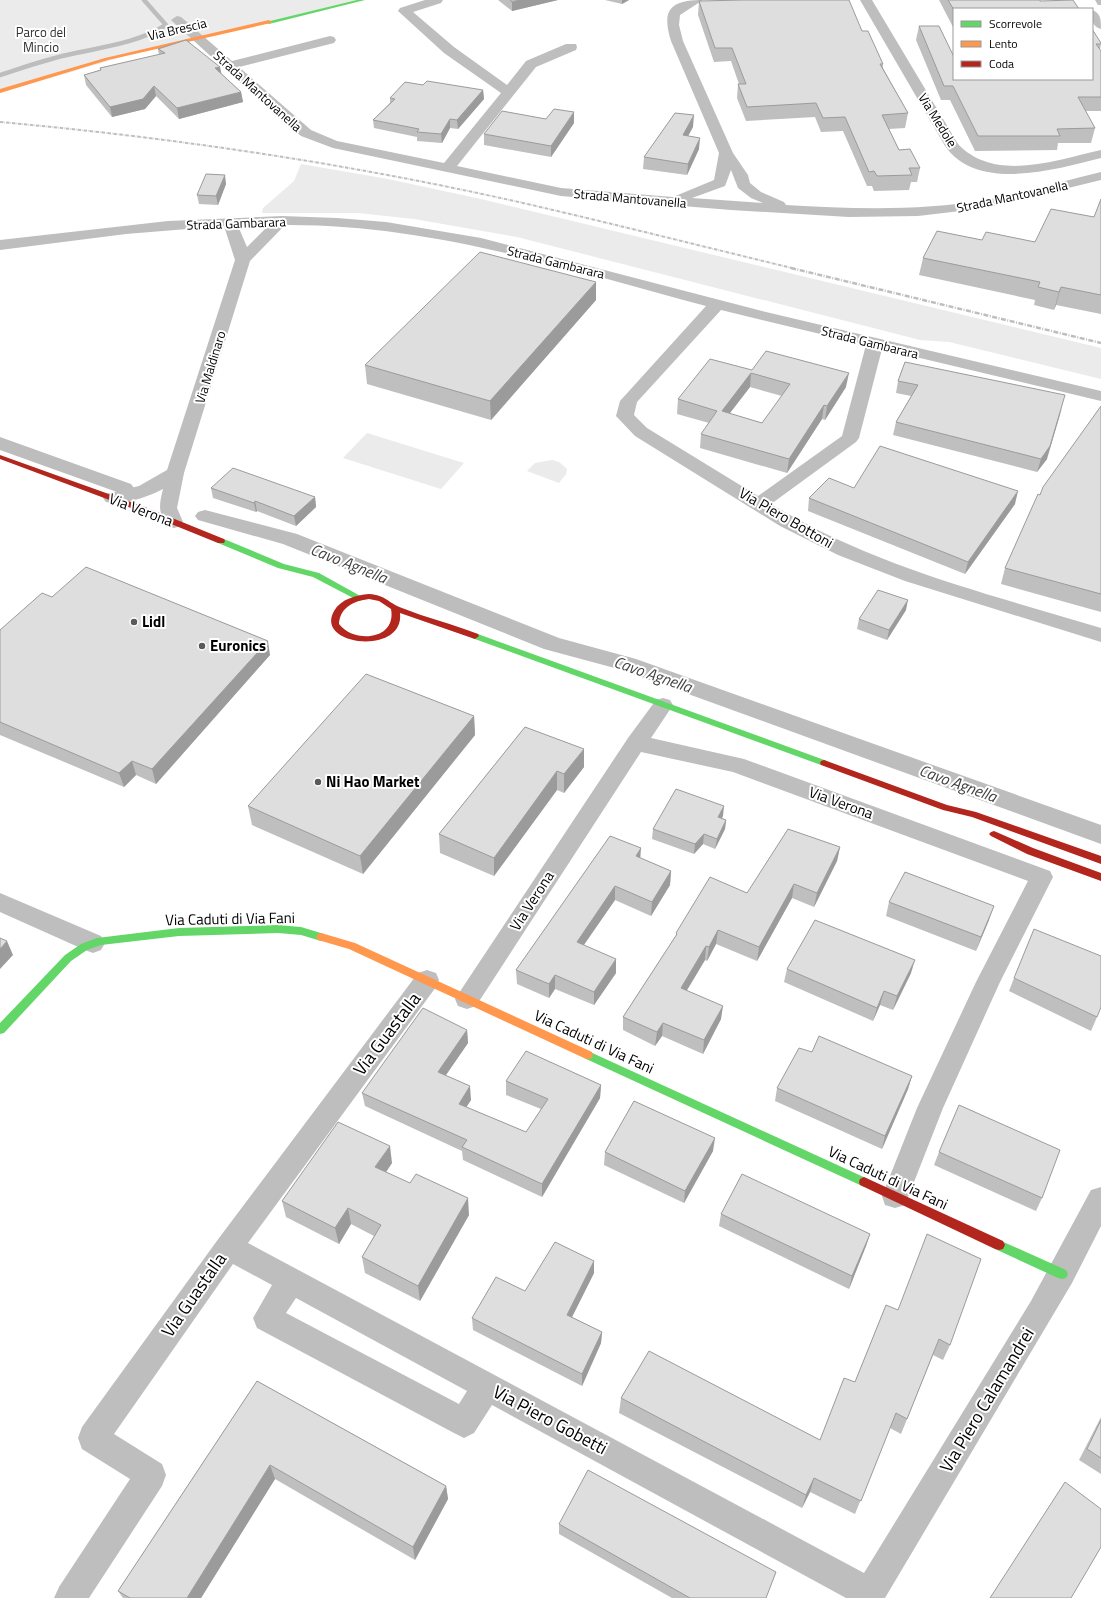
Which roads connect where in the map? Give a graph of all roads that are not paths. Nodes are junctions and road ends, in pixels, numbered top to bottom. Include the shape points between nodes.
1 (352, 0) edge
2 (363, 0) edge
3 (437, 0) edge
4 (698, 0) edge
5 (866, 0) edge
6 (339, 6) junction
7 (1093, 15) edge
8 (177, 20) dead end
9 (1101, 25) edge
10 (199, 38) junction
11 (330, 40) dead end
12 (571, 47) dead end
13 (229, 66) junction
14 (0, 91) edge
15 (509, 93) junction
16 (726, 153) junction
17 (1101, 154) edge
18 (448, 168) junction
19 (1101, 176) edge
20 (720, 183) junction
21 (743, 185) junction
22 (664, 201) junction
23 (726, 206) junction
24 (798, 211) junction
25 (282, 220) junction
26 (228, 222) junction
27 (0, 245) edge
28 (243, 260) junction
29 (716, 304) junction
30 (875, 344) junction
31 (1101, 396) edge
32 (0, 457) edge
33 (176, 473) junction
34 (112, 498) junction
35 (760, 504) junction
36 (174, 522) junction
37 (281, 566) junction
38 (314, 584) dead end
39 (360, 598) junction
40 (332, 602) dead end
41 (395, 608) junction
42 (337, 612) junction
43 (438, 632) dead end
44 (399, 633) dead end
45 (384, 635) junction
46 (1101, 635) edge
47 (484, 639) junction
48 (663, 705) junction
49 (636, 743) junction
50 (946, 808) junction
51 (1038, 837) junction
52 (1101, 860) edge
53 (1101, 867) edge
54 (1101, 877) edge
55 (0, 902) edge
56 (93, 943) junction
57 (427, 980) junction
58 (467, 999) junction
59 (0, 1030) edge
60 (895, 1196) junction
61 (1101, 1199) edge
62 (1095, 1228) edge
63 (229, 1247) junction
64 (1062, 1274) junction
65 (292, 1280) junction
66 (487, 1386) junction
67 (869, 1596) edge
68 (70, 1598) edge

1 - 6 street
2 - 6 main road, Via Brescia
3 - 15 street via 404,11 449,50
4 - 16 street via 683,6 672,16 671,24
5 - 17 street, Via Medole via 952,146 964,158 994,168 1027,170
6 - 10 main road, Via Brescia
7 - 9 street
8 - 10 street, Strada Mantovanella
10 - 13 street, Strada Mantovanella
10 - 14 main road, Via Brescia via 107,59
11 - 13 street
12 - 15 street via 531,64
13 - 18 street, Strada Mantovanella via 306,133 333,144
15 - 18 street
16 - 20 street
16 - 21 street via 741,175
18 - 22 street, Strada Mantovanella via 561,192
19 - 24 street, Strada Mantovanella via 986,204 951,209 885,214
20 - 22 street via 687,197
20 - 23 street via 718,194
21 - 23 street via 741,194
21 - 24 street via 769,202
22 - 23 street, Strada Mantovanella
23 - 24 street, Strada Mantovanella
25 - 26 street, Strada Gambarara
25 - 28 street, Via Maldinaro
25 - 29 street, Strada Gambarara via 405,228 478,242
26 - 27 street, Strada Gambarara via 116,231
26 - 28 street via 236,236
28 - 33 street, Via Maldinaro
29 - 30 street, Strada Gambarara
29 - 35 street, Via Piero Bottoni via 630,401 625,416 641,432
30 - 31 street, Strada Gambarara
30 - 35 street via 850,438
32 - 34 main road, Via Verona
33 - 34 street via 145,492
33 - 36 street, Via Maldinaro via 168,508
34 - 36 main road, Via Verona
35 - 46 street, Via Piero Bottoni via 787,522 865,559 912,577
36 - 37 main road, Via Verona
37 - 38 main road, Via Verona
37 - 39 main road, Via Verona via 316,575
39 - 41 main road, Via Verona via 373,597 385,600
39 - 42 main road, Via Verona via 350,601
40 - 42 main road
41 - 45 main road via 397,622
41 - 47 main road, Via Verona via 421,618 451,625
42 - 45 main road via 336,626 352,637 364,639
43 - 47 main road, Via Verona
44 - 45 main road
47 - 48 main road, Via Verona
48 - 49 street, Via Verona
48 - 50 main road, Via Verona
49 - 58 street, Via Verona
49 - 60 street, Via Verona via 736,765 1042,877 988,982 930,1108
50 - 51 main road, Via Verona via 973,814
50 - 54 main road, Via Verona via 1030,851
51 - 52 main road, Via Verona
51 - 53 street, Via Verona
55 - 56 street
56 - 57 main road, Via Caduti di Via Fani via 179,932 278,929 301,931 347,943
56 - 59 main road, Via Caduti di Via Fani via 79,950 62,964
57 - 58 main road, Via Caduti di Via Fani
57 - 63 street, Via Guastalla
58 - 60 main road, Via Caduti di Via Fani
60 - 64 main road, Via Caduti di Via Fani
61 - 62 street, Via Piero Calamandrei
62 - 64 street, Via Piero Calamandrei
63 - 65 street, Via Piero Gobetti
63 - 68 street, Via Guastalla via 93,1438 151,1475
64 - 67 street, Via Piero Calamandrei
65 - 66 street, Via Piero Gobetti
65 - 66 street via 267,1318 464,1423
66 - 67 street, Via Piero Gobetti

